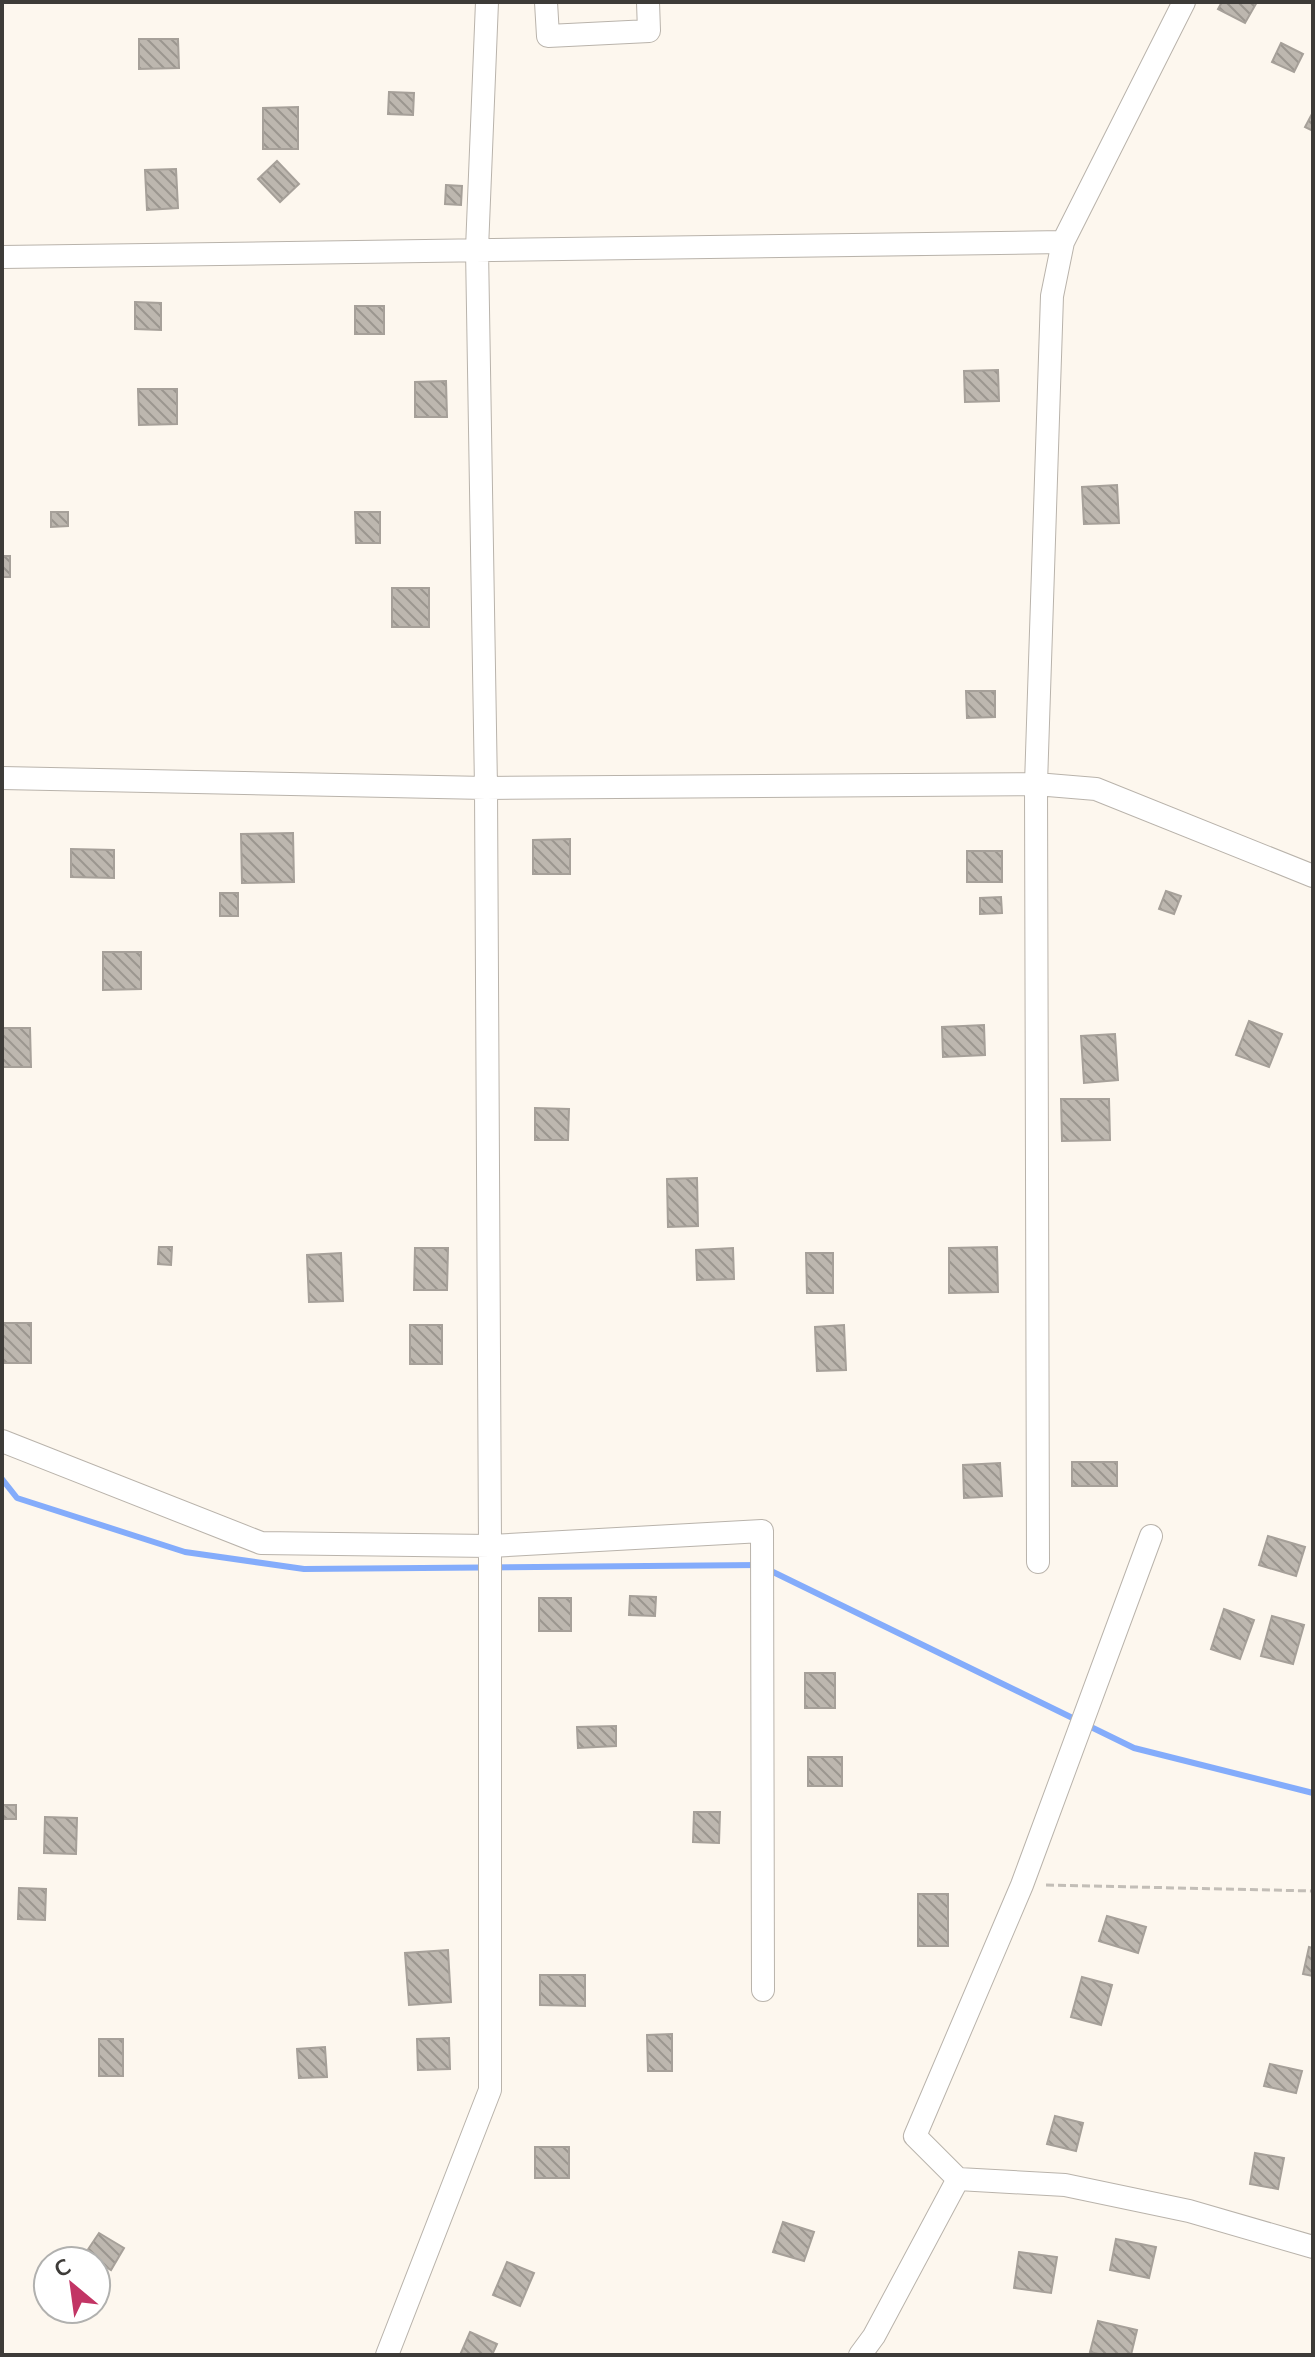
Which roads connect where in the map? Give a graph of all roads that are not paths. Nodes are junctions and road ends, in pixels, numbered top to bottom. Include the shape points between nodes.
1 (487, 2) edge
2 (546, 2) edge
3 (648, 2) edge
4 (1184, 2) edge
5 (1063, 242) junction
6 (477, 249) junction
7 (2, 257) edge
8 (2, 778) edge
9 (1036, 784) junction
10 (486, 788) junction
11 (1313, 876) edge
12 (2, 1441) edge
13 (1151, 1536) dead end
14 (490, 1546) junction
15 (1038, 1562) dead end
16 (763, 1990) dead end
17 (958, 2179) junction
18 (1313, 2247) edge
19 (387, 2355) edge
20 (860, 2355) edge

1 - 6 street
2 - 3 street via 548,36 649,31
4 - 5 street
5 - 6 street
5 - 9 street via 1052,296
6 - 7 street
6 - 10 street
8 - 10 street
9 - 10 street
9 - 11 street via 1096,789
9 - 15 street
10 - 14 street
12 - 14 street via 261,1543
13 - 17 street via 1022,1885 915,2136
14 - 16 street via 762,1531
14 - 19 street via 490,2090
17 - 18 street via 1065,2185 1189,2211
17 - 20 street

